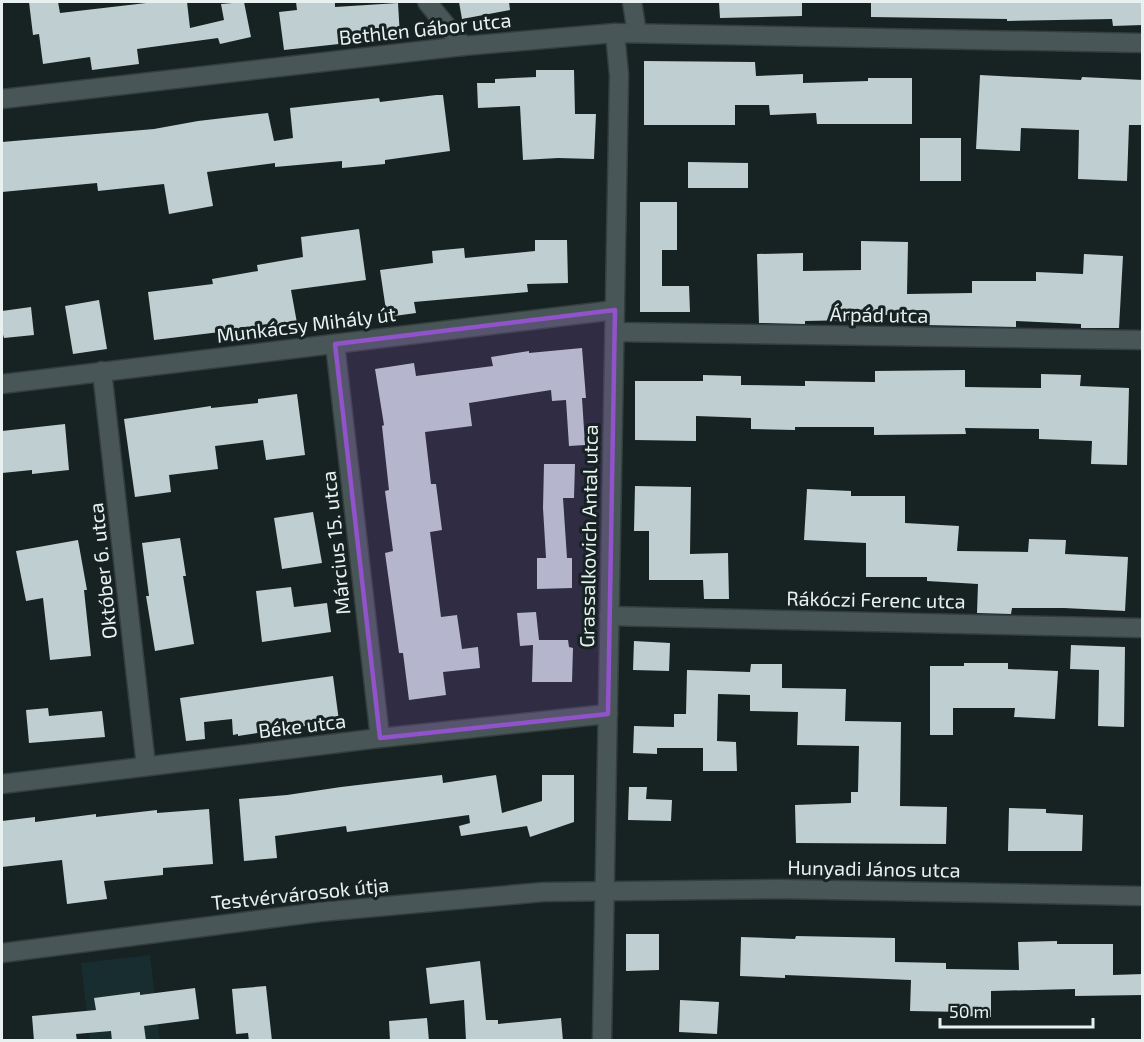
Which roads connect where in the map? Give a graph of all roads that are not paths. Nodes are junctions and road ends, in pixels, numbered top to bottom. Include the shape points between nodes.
1 (427, 2) edge
2 (632, 2) edge
3 (615, 33) junction
4 (637, 33) junction
5 (1143, 43) edge
6 (463, 45) junction
7 (2, 99) edge
8 (615, 310) junction
9 (615, 332) junction
10 (1143, 340) edge
11 (335, 344) junction
12 (102, 371) junction
13 (2, 384) edge
14 (609, 616) junction
15 (1143, 628) edge
16 (608, 714) junction
17 (380, 738) junction
18 (146, 765) junction
19 (2, 784) edge
20 (605, 891) junction
21 (1143, 896) edge
22 (2, 952) edge
23 (602, 1041) edge

1 - 6 street
2 - 4 street
3 - 4 street, Bethlen Gábor utca
3 - 6 street, Bethlen Gábor utca
3 - 8 street, Grassalkovich Antal utca via 619,75
4 - 5 street, Bethlen Gábor utca
6 - 7 street, Bethlen Gábor utca
8 - 9 street, Grassalkovich Antal utca
8 - 11 street, Munkácsy Mihály út
9 - 10 street, Árpád utca
9 - 14 street, Grassalkovich Antal utca
11 - 12 street, Munkácsy Mihály út
11 - 17 street, Március 15. utca
12 - 13 street, Munkácsy Mihály út
12 - 18 street, Október 6. utca
14 - 15 street, Rákóczi Ferenc utca
14 - 16 street, Grassalkovich Antal utca
16 - 17 street, Béke utca
16 - 20 street, Grassalkovich Antal utca
17 - 18 street, Béke utca
18 - 19 street, Béke utca
20 - 21 street, Hunyadi János utca via 777,889
20 - 22 street, Testvérvárosok útja via 543,892 320,912
20 - 23 street, Grassalkovich Antal utca

